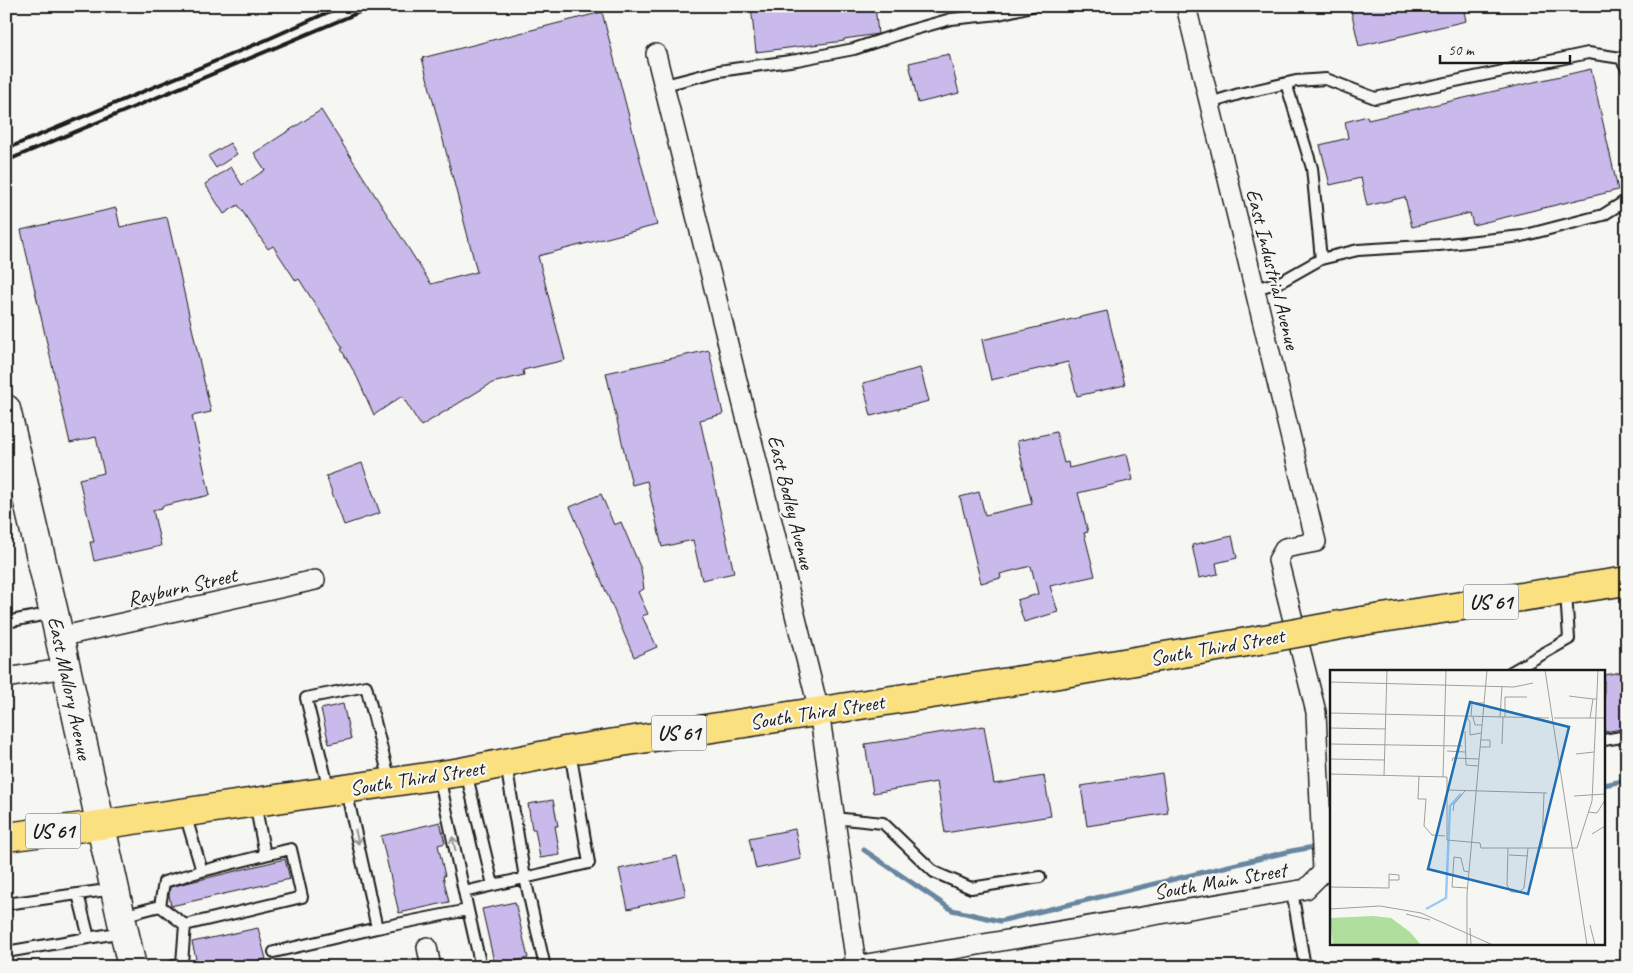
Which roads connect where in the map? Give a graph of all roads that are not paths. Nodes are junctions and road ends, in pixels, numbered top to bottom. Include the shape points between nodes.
1 (1032, 6) edge
2 (1186, 6) edge
3 (656, 54) dead end
4 (1627, 69) edge
5 (1286, 84) junction
6 (665, 85) junction
7 (1210, 104) junction
8 (1627, 200) edge
9 (1321, 260) junction
10 (1255, 289) junction
11 (6, 409) edge
12 (1316, 542) joint
13 (315, 580) dead end
14 (1627, 581) edge
15 (1566, 591) junction
16 (6, 622) edge
17 (56, 625) junction
18 (66, 668) junction
19 (1515, 670) edge
20 (6, 678) edge
21 (819, 711) junction
22 (1627, 736) edge
23 (1606, 740) edge
24 (570, 750) junction
25 (506, 763) junction
26 (466, 771) junction
27 (438, 776) junction
28 (390, 782) junction
29 (338, 791) junction
30 (255, 802) junction
31 (185, 813) junction
32 (834, 818) junction
33 (100, 825) junction
34 (6, 837) edge
35 (265, 855) junction
36 (202, 871) junction
37 (1040, 877) dead end
38 (525, 878) junction
39 (493, 885) junction
40 (114, 889) junction
41 (1292, 891) junction
42 (464, 892) junction
43 (78, 894) junction
44 (6, 904) edge
45 (160, 906) junction
46 (468, 910) junction
47 (122, 924) junction
48 (185, 925) junction
49 (377, 928) junction
50 (89, 938) junction
51 (427, 947) dead end
52 (6, 952) edge
53 (274, 952) dead end
54 (852, 966) edge
55 (132, 967) edge
56 (171, 967) edge
57 (431, 967) edge
58 (480, 967) edge
59 (545, 967) edge
60 (1305, 967) edge

1 - 6 lane via 999,14 951,19 854,49 719,71
2 - 7 street, East Industrial Avenue
3 - 6 street, East Bodley Avenue
4 - 5 lane via 1621,58 1588,53 1375,98 1326,79
5 - 7 lane
5 - 9 lane via 1312,168
6 - 21 street, East Bodley Avenue
7 - 10 street, East Industrial Avenue
8 - 9 lane via 1603,215 1522,236 1358,250
9 - 10 lane via 1282,281
10 - 12 street, East Industrial Avenue
11 - 17 main road, East Mallory Avenue
12 - 41 street, South Main Street via 1285,548 1278,560 1316,712 1323,872 1306,889
13 - 17 street, Rayburn Street
14 - 15 main road, South Third Street / US 61
15 - 19 lane via 1569,639
15 - 21 main road, South Third Street / US 61, bridge via 1362,621
16 - 17 lane
17 - 18 main road, East Mallory Avenue
18 - 20 street
18 - 33 main road, East Mallory Avenue
21 - 24 main road, South Third Street / US 61
21 - 32 street, East Bodley Avenue
22 - 23 lane
24 - 25 main road, South Third Street / US 61
24 - 38 lane via 589,863
25 - 26 main road, South Third Street / US 61
25 - 38 lane
26 - 27 main road, South Third Street / US 61
26 - 39 lane
27 - 28 main road, South Third Street / US 61
42 -> 27 lane
28 - 29 main road, South Third Street / US 61
28 - 29 lane via 366,686 306,698
29 - 30 main road, South Third Street / US 61
29 -> 49 lane
30 - 31 main road, South Third Street / US 61
30 - 35 lane
31 - 33 main road, South Third Street / US 61
31 - 36 lane
32 - 37 lane via 883,824 934,872 971,888
32 - 54 street, East Bodley Avenue
33 - 34 main road, South Third Street / US 61
33 - 40 main road, East Mallory Avenue
35 - 36 lane
35 - 48 lane via 291,849 302,897
36 - 45 lane via 164,882
38 - 39 lane
38 - 59 lane
39 - 42 lane
40 - 43 lane
40 - 47 main road, East Mallory Avenue
41 - 54 street, South Main Street
41 - 60 lane
42 - 46 lane
43 - 44 lane
43 - 50 lane
45 - 47 lane
45 - 48 lane
46 - 49 lane
46 - 58 lane
47 - 50 lane
47 - 55 main road, East Mallory Avenue
48 - 56 lane via 182,963
49 - 53 lane
50 - 52 lane
51 - 57 street

